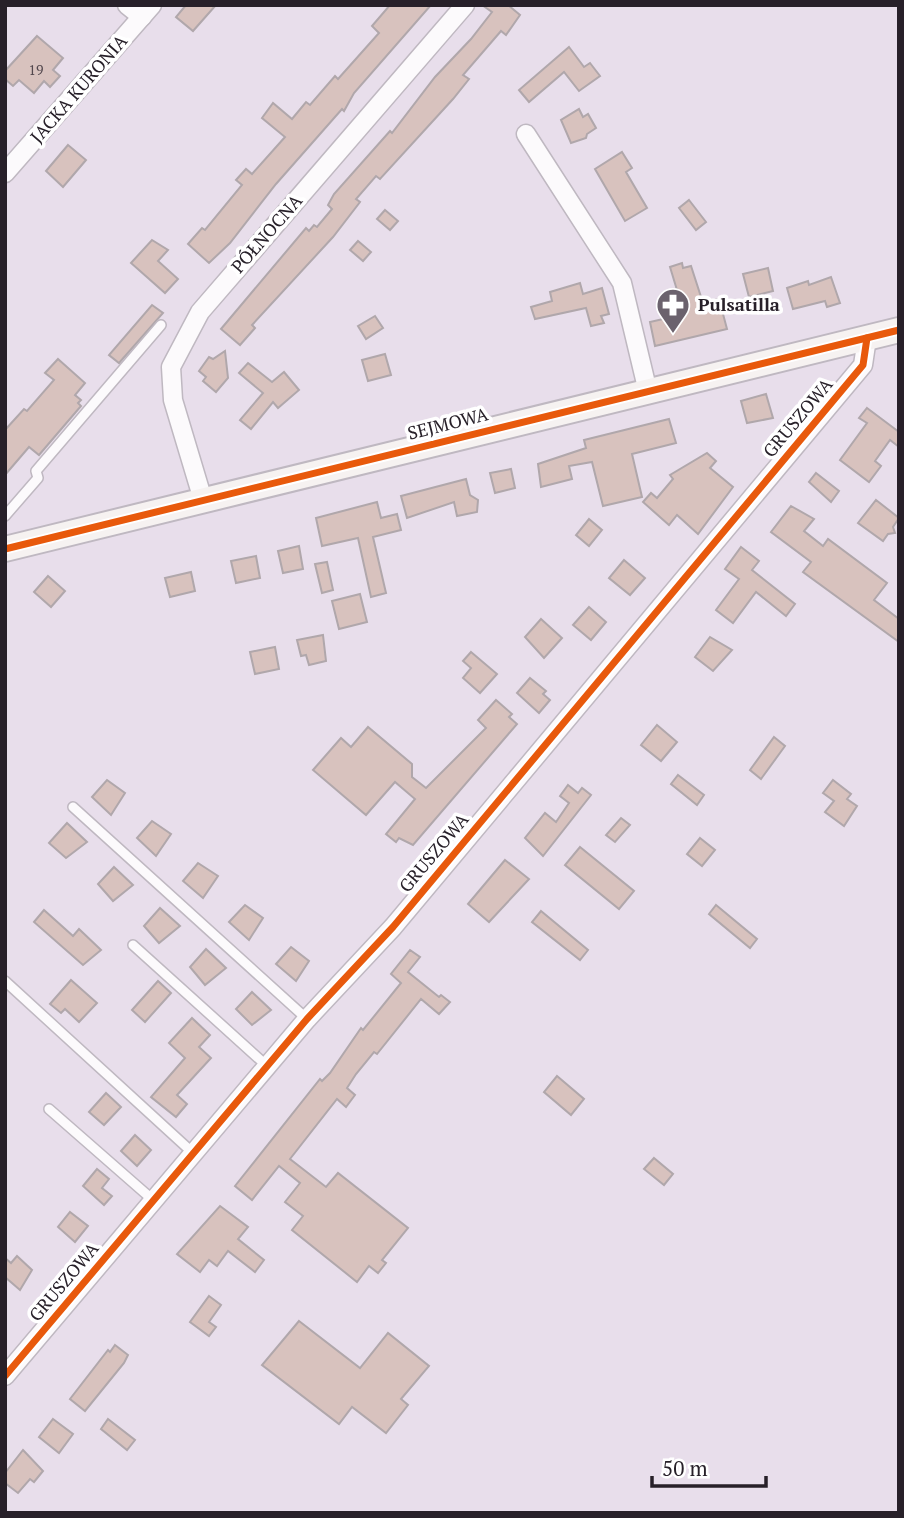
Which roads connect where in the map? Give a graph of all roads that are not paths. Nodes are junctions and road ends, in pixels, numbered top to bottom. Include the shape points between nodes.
1 (127, 5) edge
2 (465, 5) edge
3 (147, 11) edge
4 (526, 134) dead end
5 (5, 173) edge
6 (161, 325) dead end
7 (899, 330) edge
8 (867, 338) junction
9 (648, 392) junction
10 (203, 500) junction
11 (5, 516) edge
12 (5, 549) edge
13 (73, 807) dead end
14 (133, 945) dead end
15 (5, 981) edge
16 (307, 1019) junction
17 (267, 1066) junction
18 (49, 1109) dead end
19 (193, 1153) junction
20 (153, 1200) junction
21 (5, 1376) edge

1 - 3 street
2 - 10 street, PÓŁNOCNA via 200,312 171,367 173,400
3 - 5 street, JACKA KURONIA
4 - 9 street via 622,283
6 - 11 lane via 36,471 38,478
7 - 8 main road, SEJMOWA
8 - 9 main road, SEJMOWA
8 - 16 street, GRUSZOWA via 863,365 402,917
9 - 10 main road, SEJMOWA
10 - 12 main road, SEJMOWA
13 - 16 lane
14 - 17 lane
15 - 19 lane
16 - 17 street, GRUSZOWA
17 - 19 street, GRUSZOWA
18 - 20 lane
19 - 20 street, GRUSZOWA
20 - 21 street, GRUSZOWA

